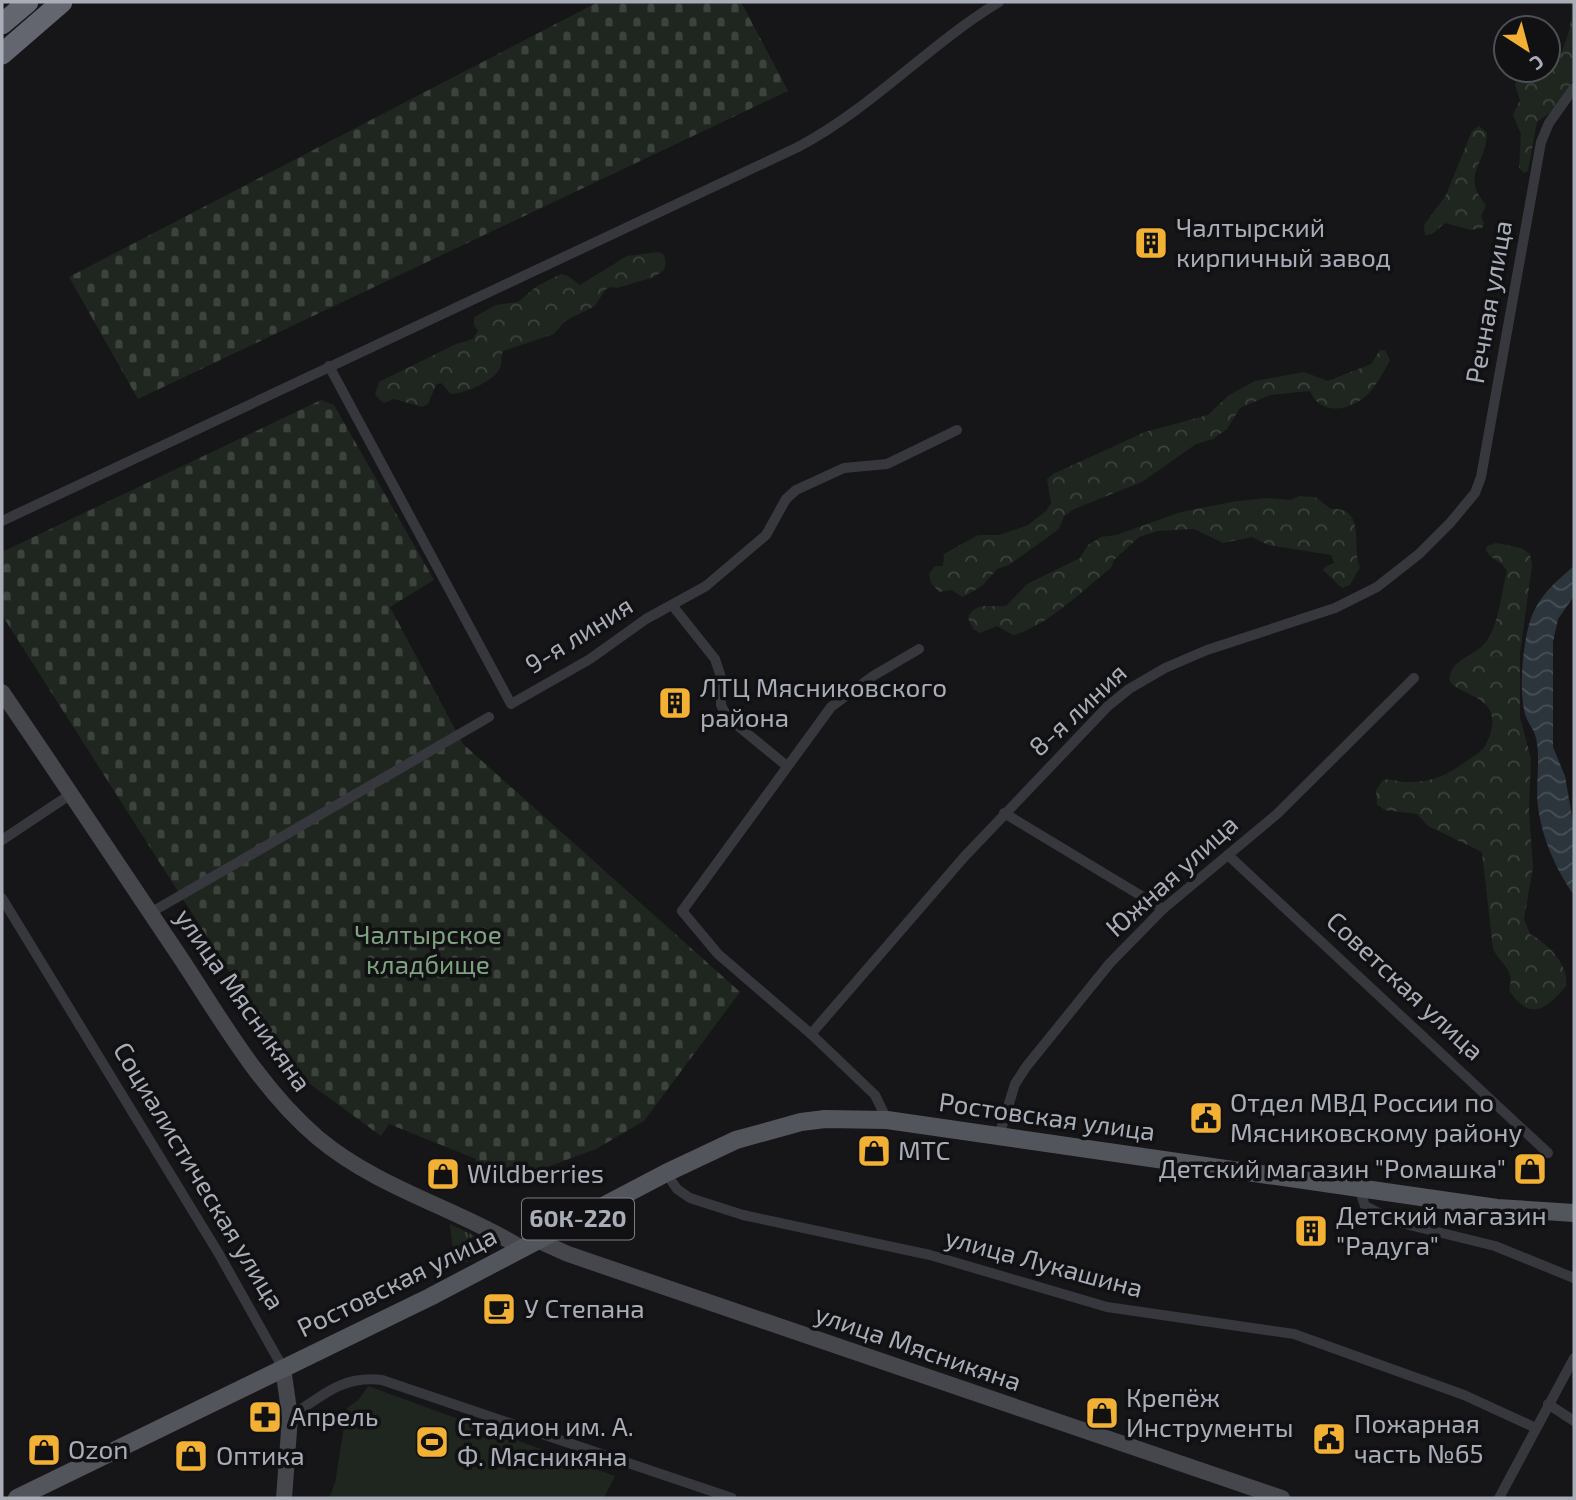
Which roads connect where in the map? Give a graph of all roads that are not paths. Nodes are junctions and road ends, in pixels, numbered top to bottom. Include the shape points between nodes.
1 (28, 2) edge
2 (62, 2) edge
3 (999, 2) edge
4 (2, 24) edge
5 (2, 54) edge
6 (1574, 88) edge
7 (329, 366) junction
8 (957, 430) dead end
9 (2, 521) edge
10 (1450, 523) joint
11 (672, 605) junction
12 (919, 649) dead end
13 (1414, 678) dead end
14 (2, 692) edge
15 (489, 717) dead end
16 (787, 766) junction
17 (71, 794) junction
18 (1004, 813) junction
19 (2, 840) edge
20 (1228, 855) junction
21 (2, 898) edge
22 (1163, 909) junction
23 (150, 913) junction
24 (811, 1034) junction
25 (887, 1120) junction
26 (999, 1136) junction
27 (1548, 1153) dead end
28 (666, 1173) junction
29 (1359, 1188) junction
30 (1574, 1213) edge
31 (531, 1245) junction
32 (1574, 1278) edge
33 (1574, 1358) edge
34 (283, 1368) junction
35 (1548, 1405) junction
36 (290, 1417) junction
37 (1574, 1421) edge
38 (1536, 1428) junction
39 (17, 1498) edge
40 (284, 1498) edge
41 (732, 1498) edge
42 (1282, 1498) edge
43 (1499, 1498) edge

1 - 4 highway
2 - 5 highway
3 - 7 street via 820,136
6 - 10 street, Речная улица via 1541,142 1481,477 1475,493
7 - 9 street
7 - 11 street, 9-я линия via 511,704
8 - 11 street, 9-я линия via 887,464 844,468 796,490 758,543 706,586
10 - 18 street, 8-я линия via 1397,573 1359,597 1207,650 1145,678 1108,706
11 - 16 street, 9-я линия via 719,667 721,705 727,717
12 - 16 street via 831,707
13 - 20 street, Южная улица via 1321,773
14 - 17 street, улица Мясникяна
15 - 23 street
16 - 24 street via 682,911 718,954
17 - 19 street
17 - 23 street, улица Мясникяна
18 - 22 street
18 - 24 street, 8-я линия
20 - 22 street, Южная улица
20 - 27 street, Советская улица
21 - 34 street, Социалистическая улица via 219,1254
22 - 26 street, Южная улица via 1040,1046 1015,1084
23 - 31 street, улица Мясникяна via 253,1066 317,1137 410,1195
24 - 25 street via 875,1095
25 - 26 main road, Ростовская улица / 60К-220
25 - 28 main road, Ростовская улица / 60К-220 via 825,1119 780,1126 736,1140
26 - 29 main road, Ростовская улица / 60К-220
28 - 31 main road, Ростовская улица / 60К-220
28 - 38 street, улица Лукашина via 690,1198 743,1215 930,1255 1107,1307 1294,1334 1464,1395
29 - 30 main road, Ростовская улица / 60К-220 via 1497,1208
29 - 32 street via 1365,1206 1397,1222 1494,1246
31 - 34 main road, Ростовская улица / 60К-220
31 - 42 street, улица Мясникяна via 581,1258
33 - 35 street
34 - 36 street, Социалистическая улица
34 - 39 main road, Ростовская улица / 60К-220
35 - 37 street
35 - 38 street
36 - 40 street, Социалистическая улица
36 - 41 street via 340,1384 355,1378 382,1380
38 - 43 street

